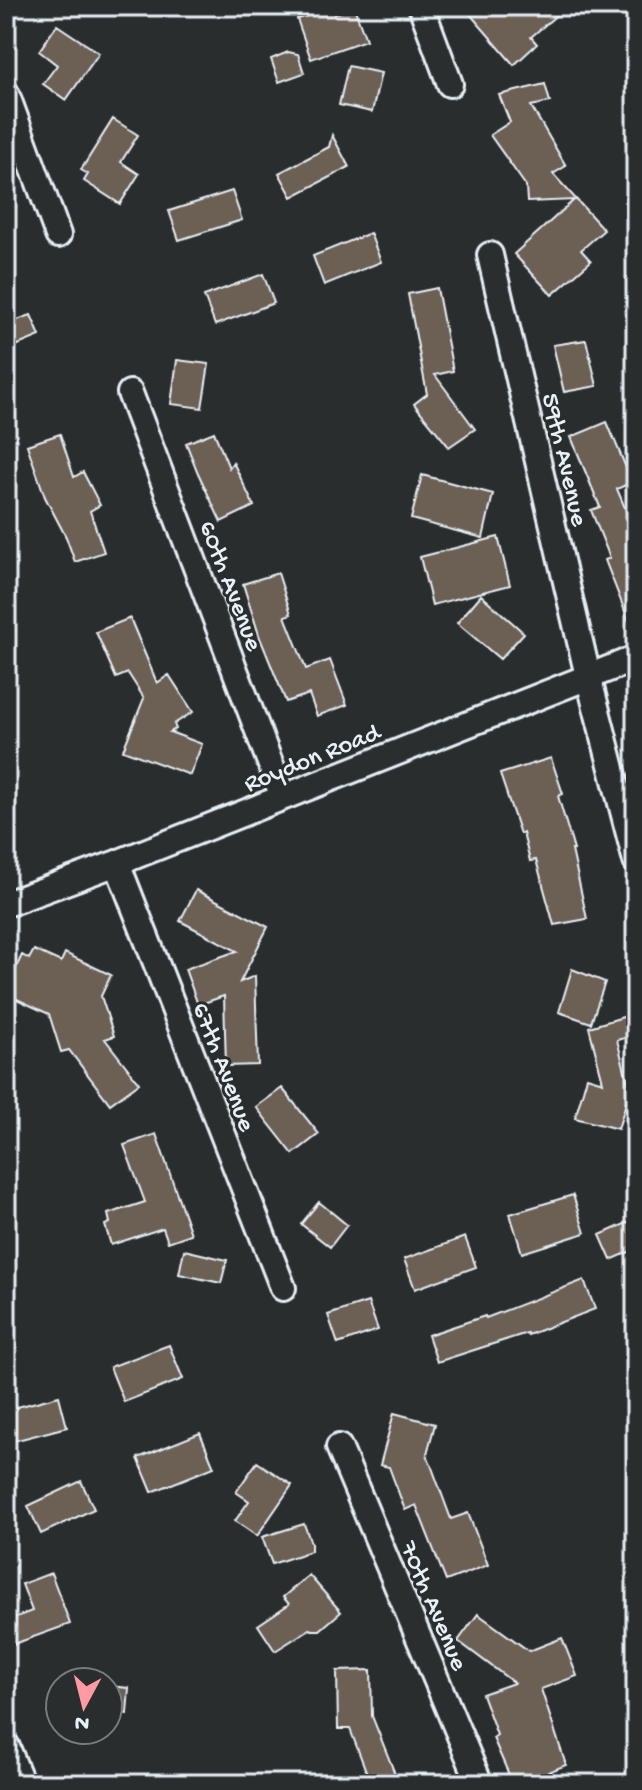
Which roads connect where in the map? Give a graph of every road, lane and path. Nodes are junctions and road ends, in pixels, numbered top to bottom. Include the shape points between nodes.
1 (421, 6) edge
2 (450, 84) dead end
3 (6, 93) edge
4 (58, 235) dead end
5 (490, 255) dead end
6 (130, 393) dead end
7 (636, 658) edge
8 (588, 676) junction
9 (283, 797) junction
10 (636, 861) edge
11 (117, 863) junction
12 (6, 904) edge
13 (283, 1288) dead end
14 (339, 1447) dead end
15 (6, 1745) edge
16 (22, 1784) edge
17 (480, 1784) edge

1 - 2 street
3 - 4 street
5 - 8 street, 59th Avenue
6 - 9 street, 60th Avenue
7 - 8 street, Roydon Road
8 - 9 street, Roydon Road
8 - 10 street, 59th Avenue
9 - 11 street, Roydon Road
11 - 12 street, Roydon Road
11 - 13 street, 67th Avenue
14 - 17 street, 70th Avenue
15 - 16 street

